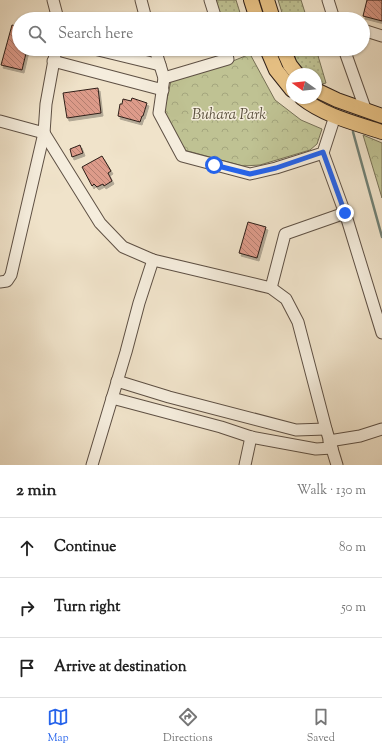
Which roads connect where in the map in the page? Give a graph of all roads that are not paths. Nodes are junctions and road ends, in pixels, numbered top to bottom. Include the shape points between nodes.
1 (53, 0) edge
2 (141, 0) edge
3 (210, 0) edge
4 (251, 0) edge
5 (266, 0) edge
6 (328, 0) edge
7 (56, 12) edge
8 (144, 12) edge
9 (214, 12) edge
10 (255, 12) edge
11 (270, 12) edge
12 (332, 12) edge
13 (370, 32) edge
14 (382, 36) edge
15 (54, 56) edge
16 (123, 56) edge
17 (157, 56) edge
18 (227, 56) edge
19 (270, 56) edge
20 (286, 56) edge
21 (346, 56) edge
22 (53, 62) junction
23 (160, 65) junction
24 (292, 68) edge
25 (164, 78) junction
26 (286, 82) edge
27 (163, 90) junction
28 (322, 93) edge
29 (310, 104) edge
30 (366, 111) junction
31 (335, 116) junction
32 (382, 116) edge
33 (0, 121) edge
34 (382, 132) edge
35 (44, 133) junction
36 (323, 152) junction
37 (345, 213) junction
38 (153, 260) junction
39 (0, 282) edge
40 (271, 288) junction
41 (382, 333) edge
42 (117, 381) junction
43 (112, 398) junction
44 (326, 429) junction
45 (382, 429) edge
46 (251, 437) junction
47 (330, 444) junction
48 (92, 465) edge
49 (245, 465) edge
50 (337, 465) edge

1 - 7 street
2 - 8 street
3 - 9 street
4 - 10 main road
5 - 11 main road
6 - 12 street
13 - 14 street
15 - 22 street
16 - 23 street
17 - 23 street
18 - 25 street via 228,59
19 - 26 main road via 276,70
20 - 24 main road
21 - 30 street
22 - 27 street
22 - 35 street
23 - 25 street
25 - 27 street
27 - 36 street via 159,113 182,156 250,174
28 - 30 main road
29 - 31 main road
30 - 32 main road
31 - 34 main road
31 - 36 street
33 - 35 street
35 - 38 street via 100,224 124,247
35 - 39 street via 11,275 7,281
36 - 37 street
37 - 40 street via 285,234
37 - 41 street
38 - 40 street
38 - 42 street
40 - 44 street via 286,299 298,322
42 - 43 street
42 - 44 street via 296,430
43 - 46 street
43 - 48 street
44 - 47 street
45 - 47 street
46 - 47 street via 316,449
46 - 49 street
47 - 50 street

